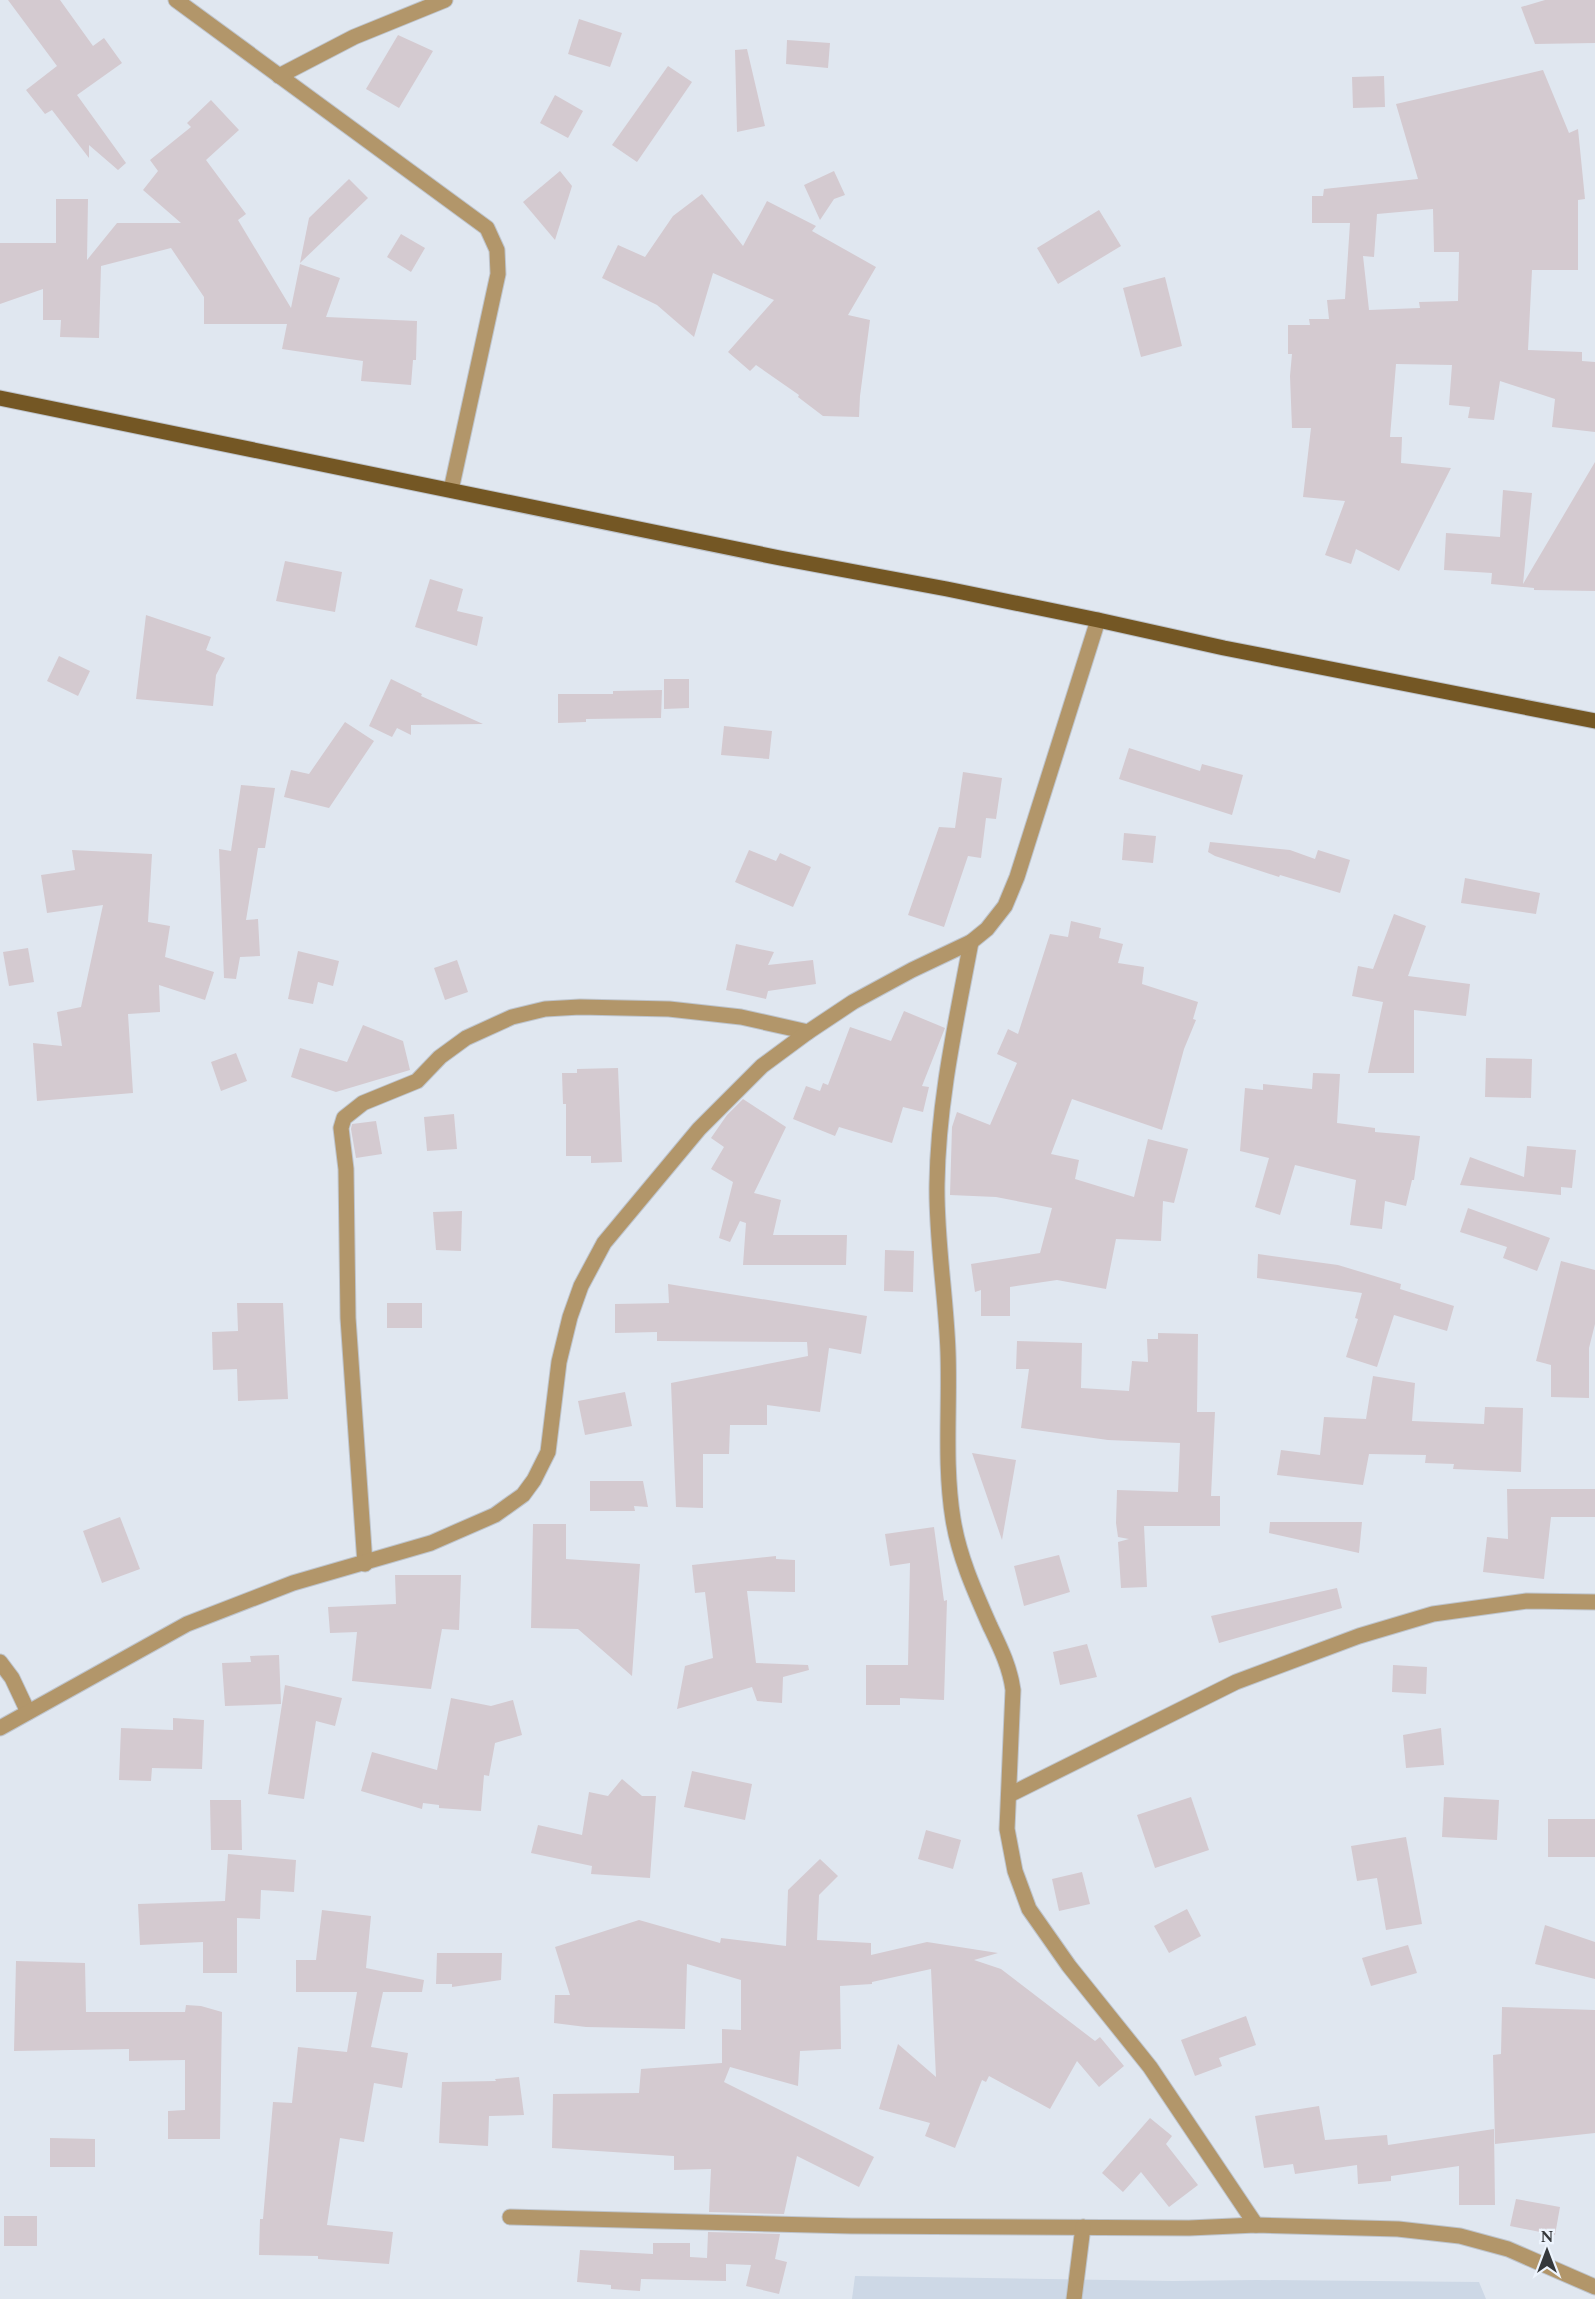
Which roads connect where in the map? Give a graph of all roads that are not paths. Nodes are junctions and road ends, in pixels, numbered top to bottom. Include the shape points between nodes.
1 (176, 0) edge
2 (445, 0) edge
3 (417, 5) edge
4 (279, 76) junction
5 (0, 398) edge
6 (451, 490) junction
7 (1098, 620) junction
8 (1595, 721) edge
9 (971, 942) junction
10 (808, 1032) junction
11 (365, 1564) junction
12 (1595, 1602) edge
13 (0, 1662) edge
14 (28, 1712) junction
15 (0, 1728) edge
16 (1009, 1795) junction
17 (510, 2217) dead end
18 (1256, 2225) junction
19 (1083, 2227) junction
20 (1595, 2287) edge
21 (1074, 2299) edge

1 - 4 street
2 - 3 street
3 - 4 street
4 - 6 street via 487,228 497,250 498,274
5 - 6 main road
6 - 7 main road
7 - 8 main road
7 - 9 street via 1017,877 1005,906
9 - 10 street via 853,1002
9 - 16 street via 944,1089 938,1149 937,1230 948,1348 953,1520 974,1589 1011,1672
10 - 11 street via 762,1066 699,1129 604,1243 570,1317 559,1362 548,1452 523,1495 495,1515 467,1528
10 - 11 street via 741,1017 669,1009 544,1009 512,1017 466,1038 417,1081 363,1103 344,1118 341,1128 346,1169 348,1318
11 - 14 street via 293,1583 187,1624
12 - 16 street via 1527,1601 1433,1614 1359,1636 1236,1682
13 - 14 street
14 - 15 street
16 - 18 street via 1007,1829 1015,1871 1029,1909 1150,2067
17 - 19 street via 851,2226
18 - 19 street
18 - 20 street via 1398,2229 1460,2236 1508,2249
19 - 21 street

